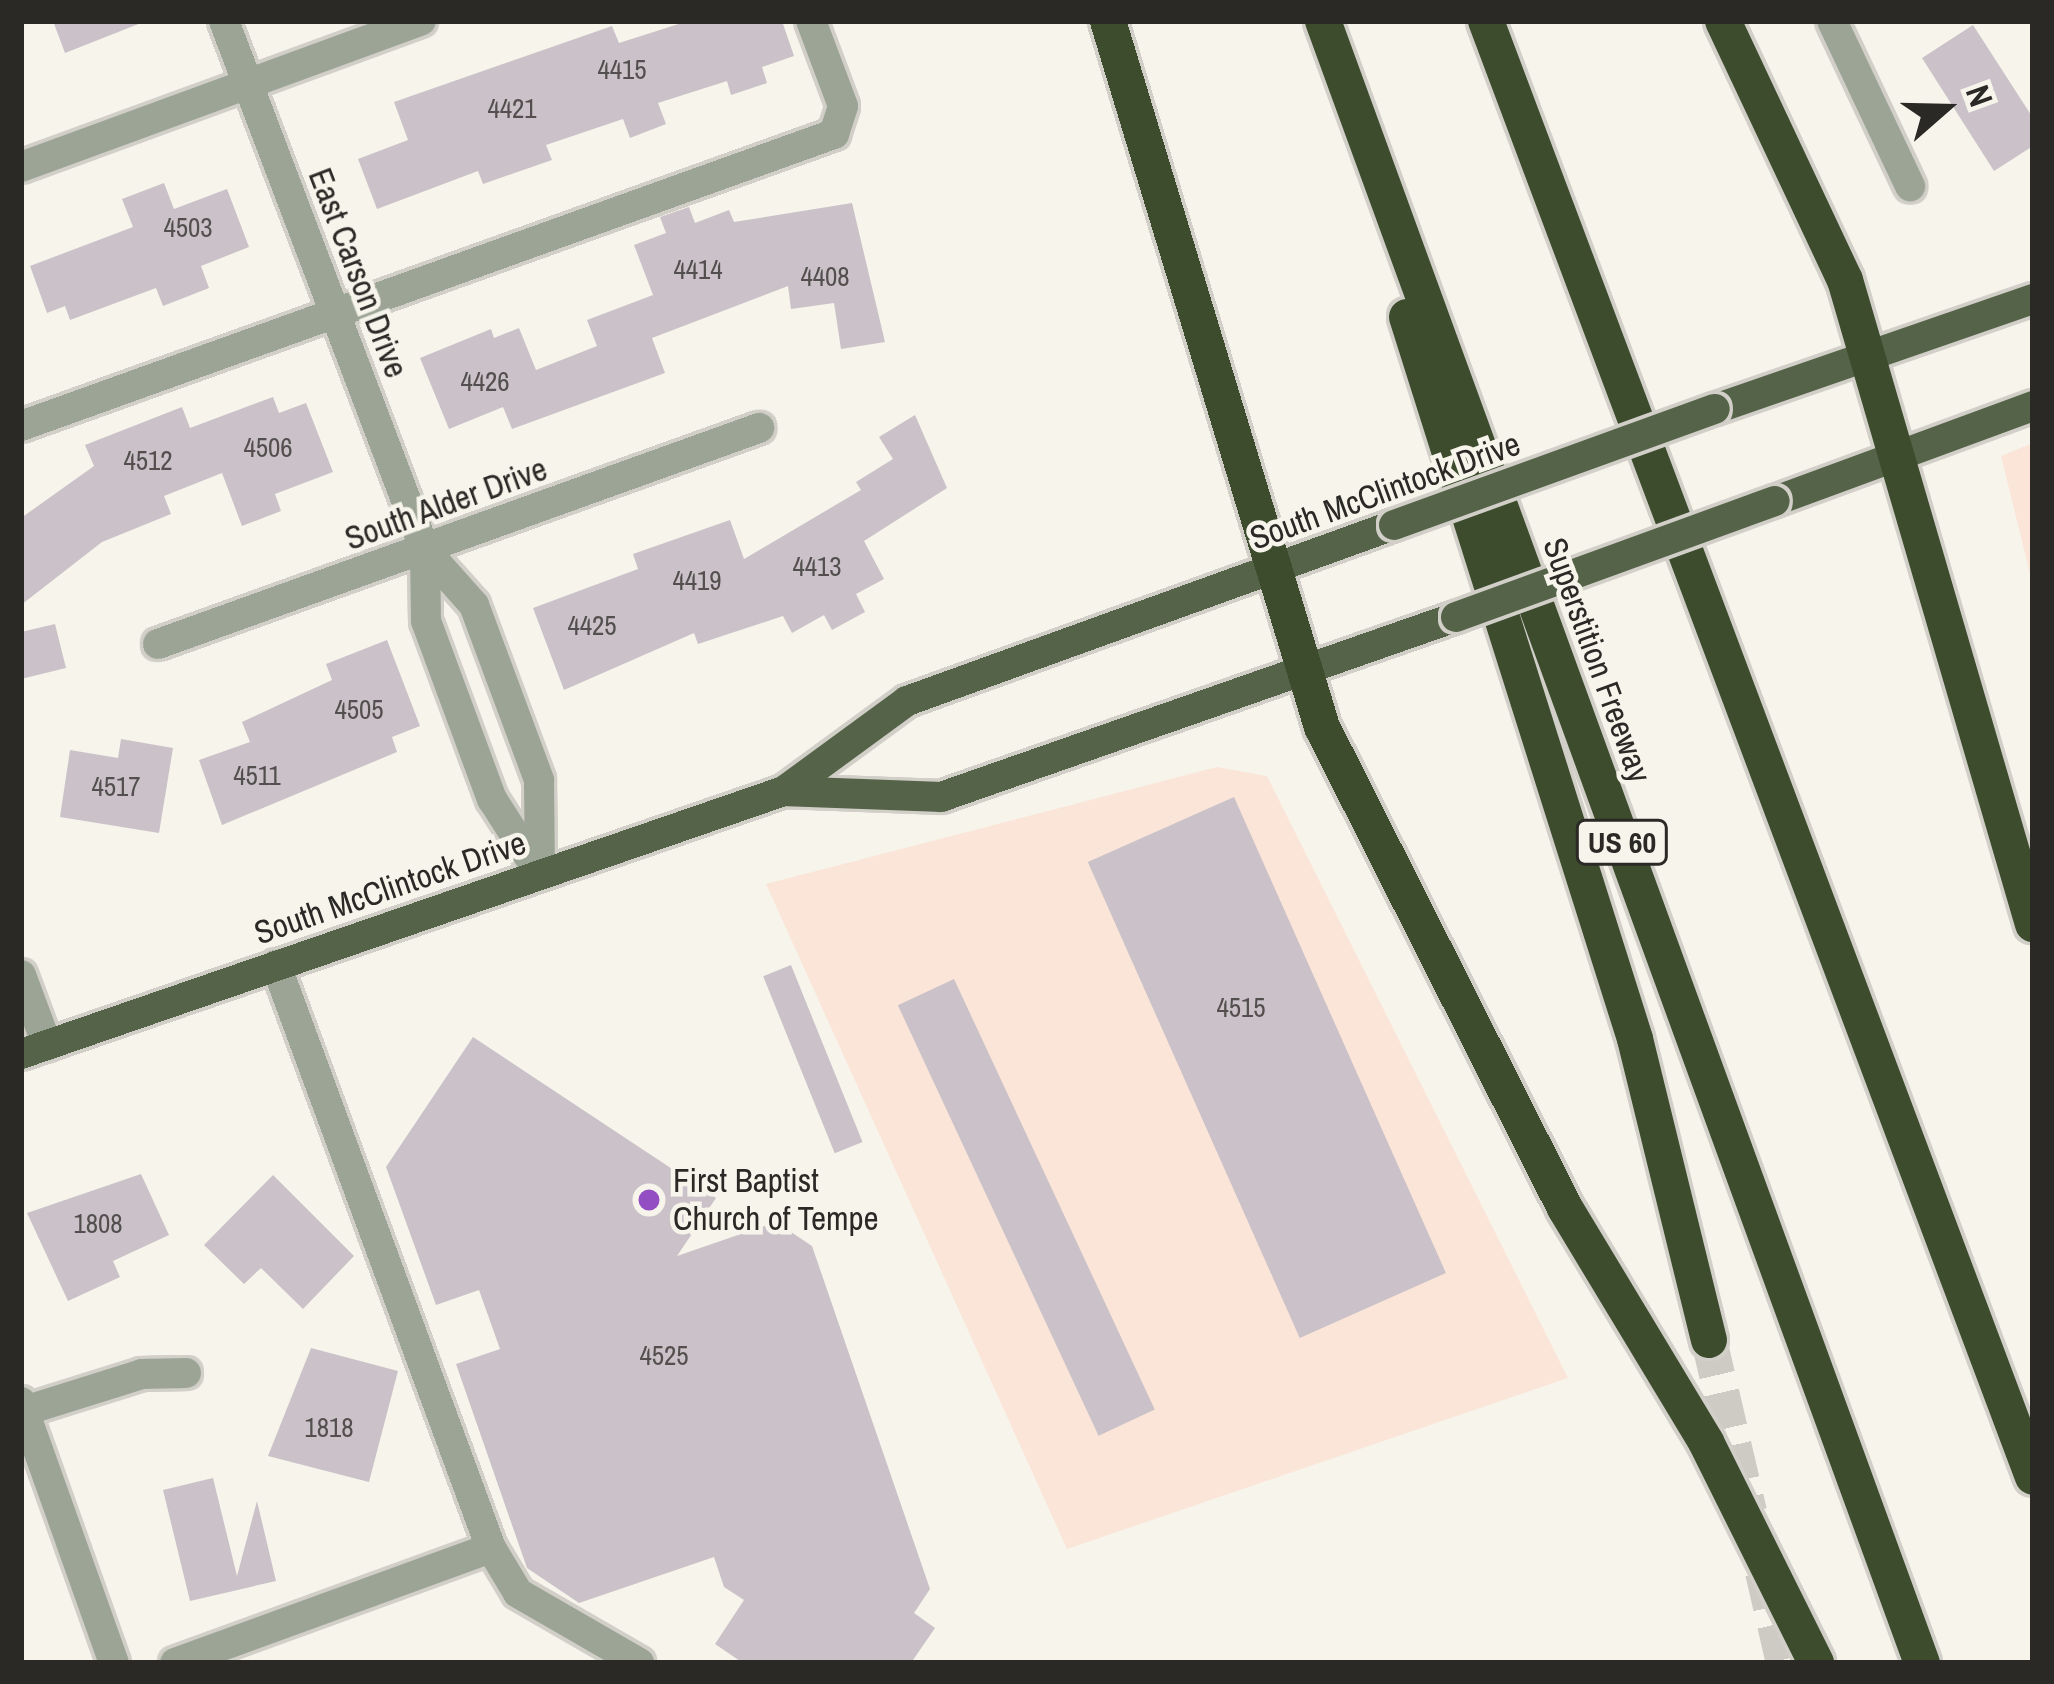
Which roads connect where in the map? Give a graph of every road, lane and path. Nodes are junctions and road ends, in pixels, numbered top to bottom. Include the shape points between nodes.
1 (224, 21) edge
2 (421, 21) edge
3 (811, 21) edge
4 (1108, 21) edge
5 (1320, 21) edge
6 (1486, 21) edge
7 (1724, 21) edge
8 (1832, 21) edge
9 (247, 82) junction
10 (21, 167) edge
11 (1910, 187) dead end
12 (2033, 299) edge
13 (336, 316) junction
14 (1869, 354) junction
15 (2033, 406) edge
16 (21, 426) edge
17 (758, 428) dead end
18 (1901, 458) junction
19 (425, 550) junction
20 (1275, 569) junction
21 (158, 644) dead end
22 (1307, 671) junction
23 (784, 791) junction
24 (539, 874) junction
25 (2033, 924) edge
26 (277, 965) junction
27 (21, 975) edge
28 (34, 1050) edge
29 (1709, 1340) tunnel mouth
30 (186, 1372) dead end
31 (21, 1409) edge
32 (2033, 1477) edge
33 (491, 1548) junction
34 (108, 1661) edge
35 (175, 1663) edge
36 (639, 1663) edge
37 (1816, 1663) edge
38 (1922, 1663) edge

1 - 9 street, East Carson Drive
2 - 9 street
3 - 13 street via 843,106 834,134
4 - 20 highway
5 - 29 highway via 1635,1039
5 - 38 highway, Superstition Freeway / US 60
6 - 32 highway
7 - 14 highway
8 - 11 street
9 - 10 street
9 - 13 street, East Carson Drive
12 - 14 main road, South McClintock Drive
13 - 16 street
13 - 19 street, East Carson Drive
14 - 18 highway
14 - 20 main road, South McClintock Drive, bridge
15 - 18 main road, South McClintock Drive
17 - 19 street, South Alder Drive
18 - 22 main road, South McClintock Drive, bridge
18 - 25 highway
19 - 21 street, South Alder Drive
19 - 24 street, East Carson Drive via 426,621 492,799
19 - 24 street, East Carson Drive via 474,605 539,780
20 - 22 highway
20 - 23 main road, South McClintock Drive via 908,700
22 - 23 main road, South McClintock Drive via 940,797
22 - 37 highway via 1322,727 1565,1208 1706,1442
23 - 24 main road, South McClintock Drive
24 - 26 main road, South McClintock Drive
26 - 28 main road, South McClintock Drive
26 - 33 street
27 - 28 street
30 - 31 street via 142,1373
31 - 34 street
33 - 35 street
33 - 36 street via 518,1593

